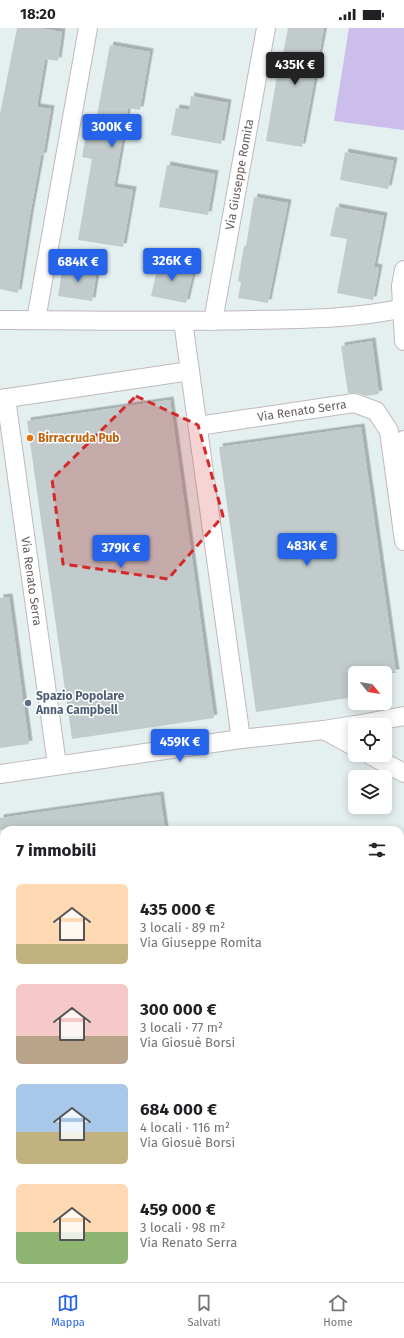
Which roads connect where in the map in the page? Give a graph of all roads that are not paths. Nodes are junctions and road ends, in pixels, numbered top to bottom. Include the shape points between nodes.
1 (88, 28) edge
2 (266, 28) edge
3 (404, 270) edge
4 (403, 308) edge
5 (0, 320) edge
6 (36, 320) junction
7 (183, 321) junction
8 (213, 321) junction
9 (404, 342) edge
10 (190, 371) junction
11 (3, 398) edge
12 (198, 426) junction
13 (404, 440) edge
14 (400, 508) junction
15 (404, 541) edge
16 (404, 716) edge
17 (392, 718) edge
18 (348, 726) edge
19 (324, 730) junction
20 (241, 739) junction
21 (348, 743) edge
22 (383, 762) edge
23 (57, 765) junction
24 (404, 773) edge
25 (0, 774) edge

1 - 6 street
2 - 8 street, Via Giuseppe Romita
3 - 4 street via 401,286
4 - 8 street via 369,315 323,319
4 - 9 street
5 - 6 street
6 - 7 street
7 - 8 street
7 - 10 street
10 - 11 street, Via Renato Serra
10 - 12 street
11 - 23 street, Via Renato Serra
12 - 14 street, Via Renato Serra via 354,403 376,411 389,431
12 - 20 street
13 - 14 street, Via Renato Serra
14 - 15 street, Via Renato Serra
16 - 17 street
18 - 19 street
19 - 20 street
19 - 21 street
20 - 23 street
22 - 24 street
23 - 25 street

